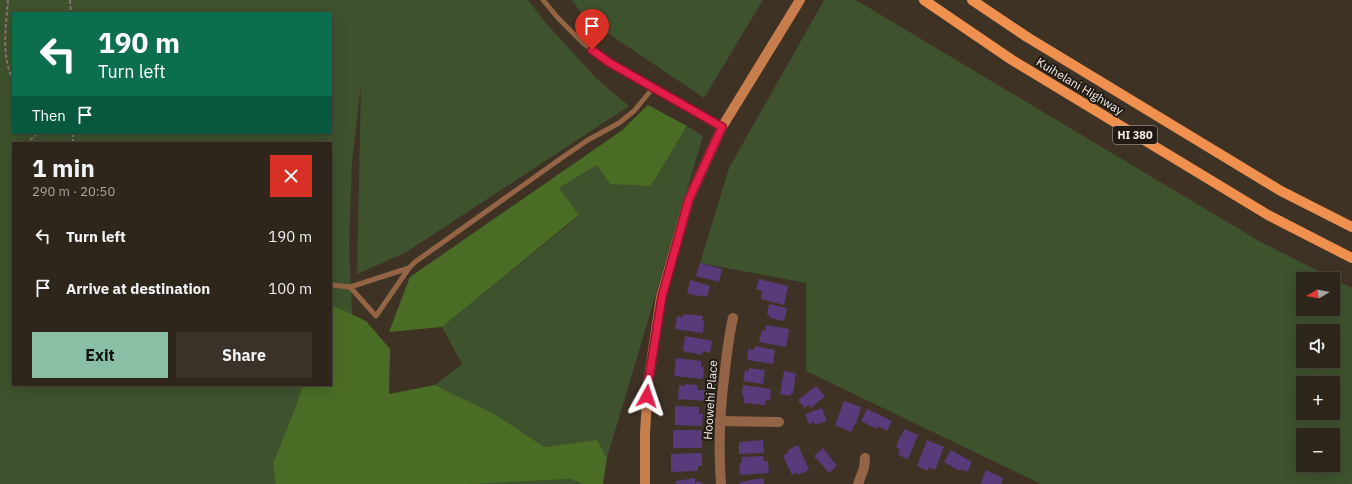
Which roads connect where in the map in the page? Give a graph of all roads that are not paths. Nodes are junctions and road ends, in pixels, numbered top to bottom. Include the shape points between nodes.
1 (543, 0) edge
2 (800, 0) edge
3 (924, 0) edge
4 (972, 0) edge
5 (653, 88) junction
6 (722, 127) junction
7 (1352, 227) edge
8 (1352, 258) edge
9 (409, 268) junction
10 (332, 285) edge
11 (350, 287) junction
12 (733, 318) dead end
13 (720, 421) junction
14 (778, 422) dead end
15 (865, 458) dead end
16 (645, 484) edge
17 (721, 484) edge
18 (858, 484) edge

1 - 5 lane via 583,43 610,63
2 - 6 main road
3 - 8 main road, Kuihelani Highway / HI 380 via 1012,60 1268,215
4 - 7 main road, Kuihelani Highway / HI 380 via 1027,37 1281,191
5 - 6 lane
5 - 9 lane via 619,124 563,157
6 - 16 main road via 689,199 662,297 648,384
9 - 11 lane
9 - 11 lane via 376,316
10 - 11 lane
12 - 13 street, Hoowehi Place
13 - 14 street
13 - 17 street, Hoowehi Place
15 - 18 street

